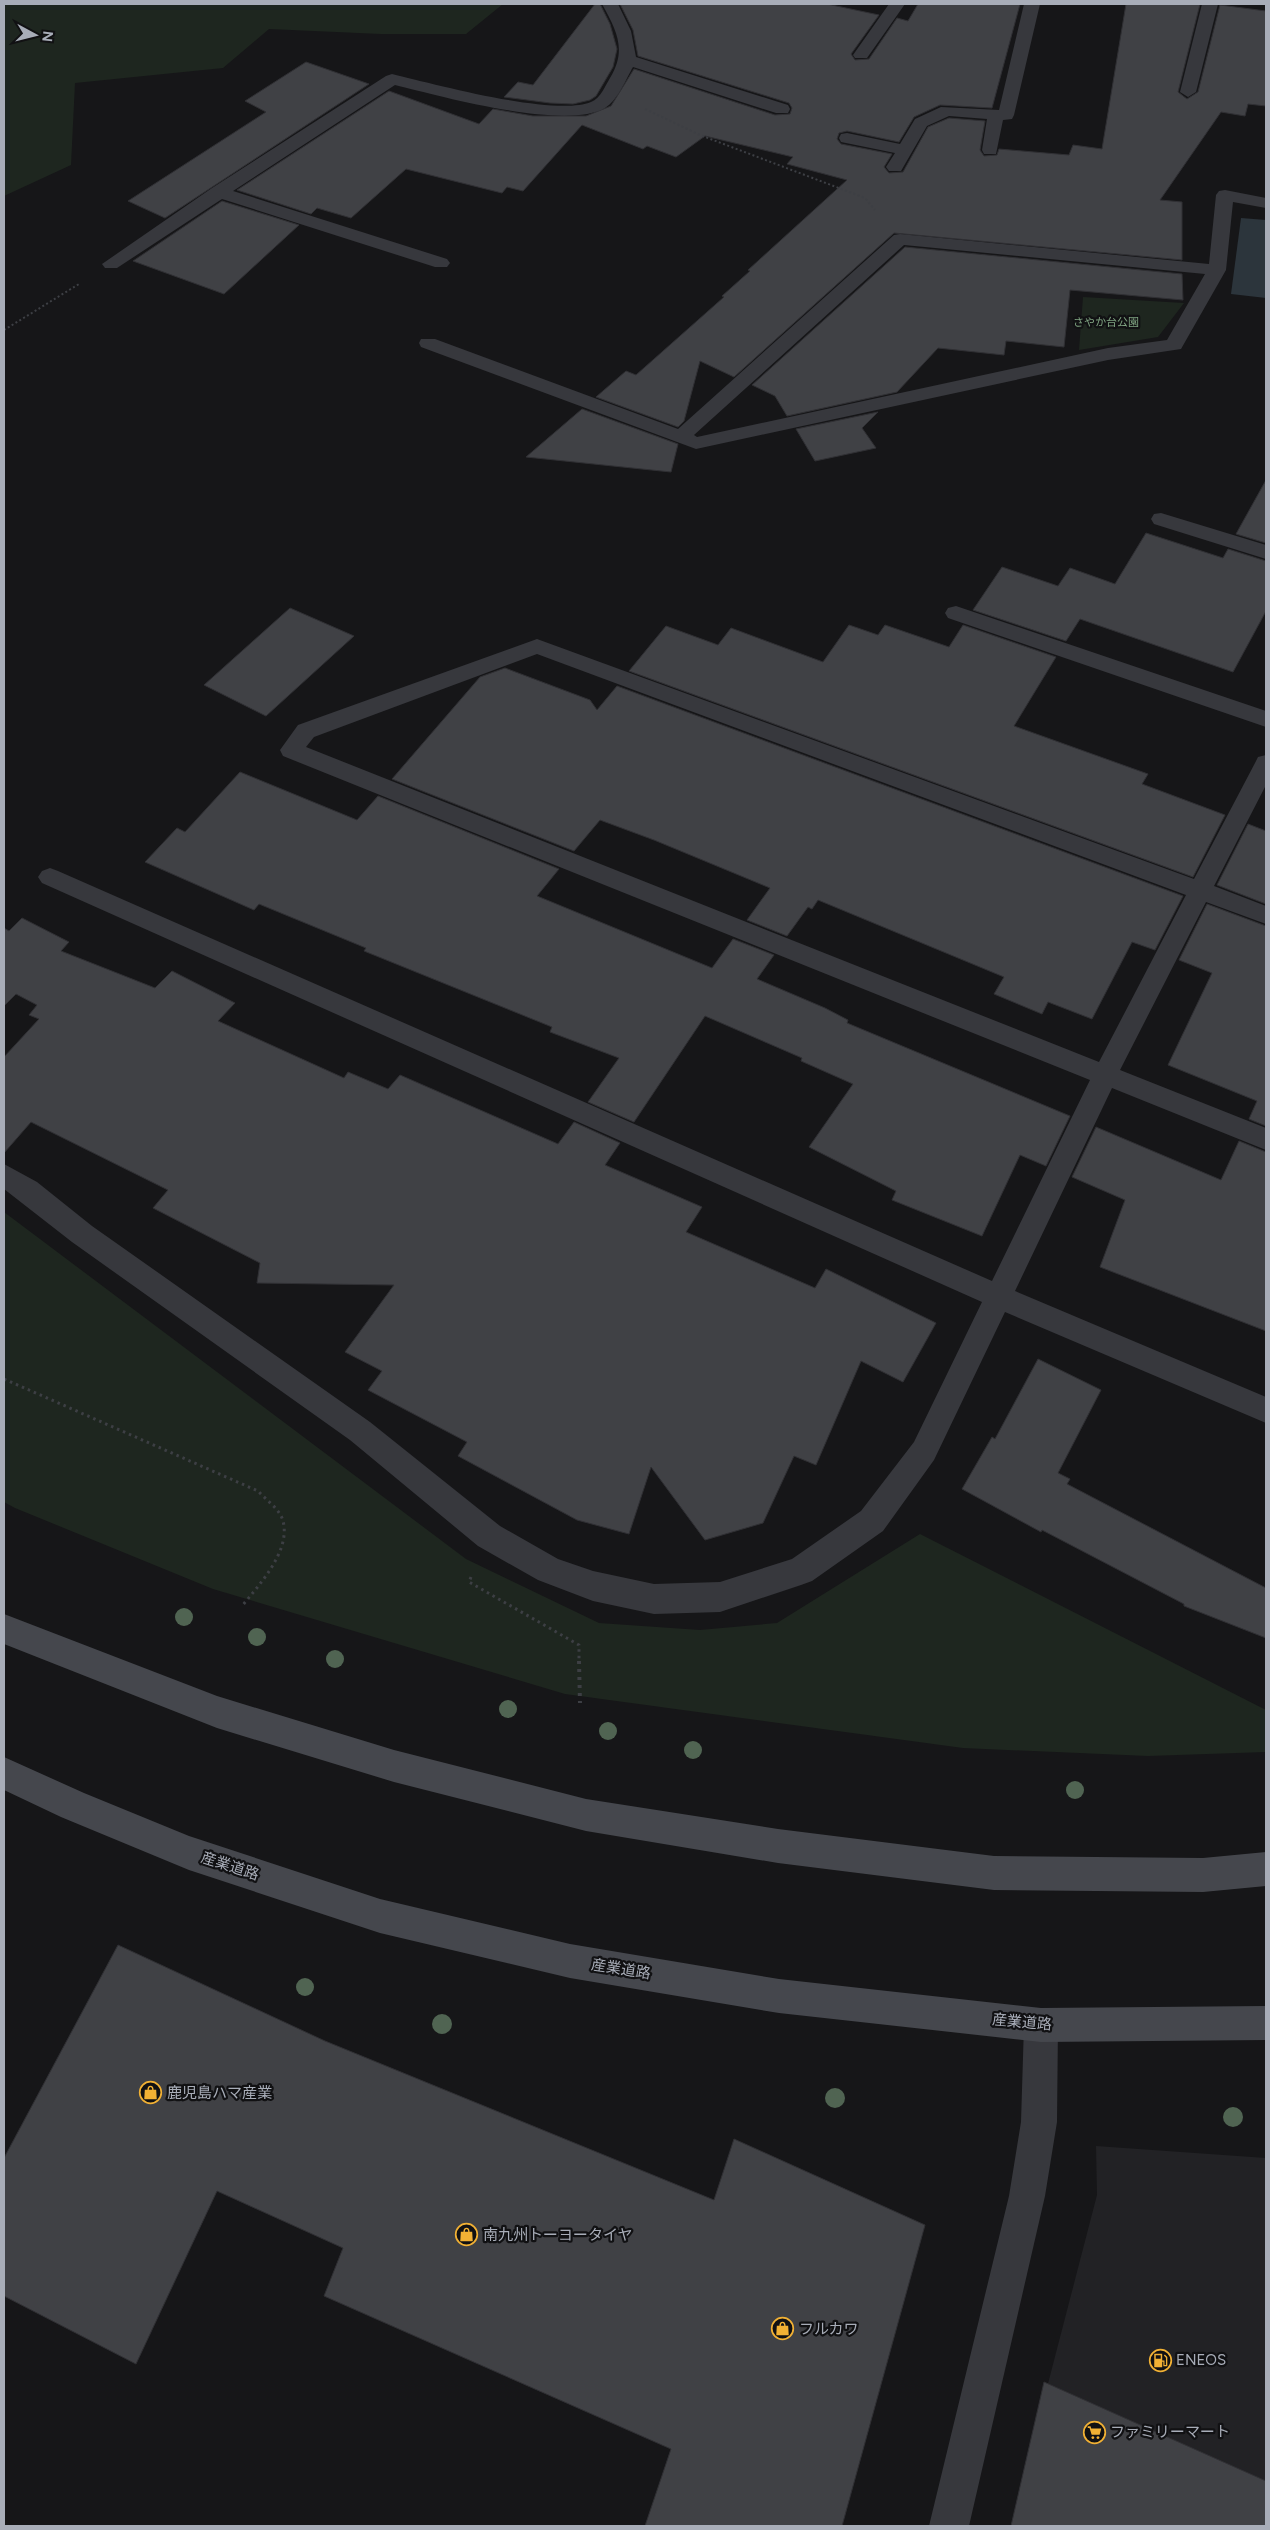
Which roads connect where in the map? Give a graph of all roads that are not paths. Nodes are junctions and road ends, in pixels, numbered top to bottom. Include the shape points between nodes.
1 (610, 4) edge
2 (897, 4) edge
3 (1032, 4) edge
4 (1210, 4) edge
5 (861, 55) dead end
6 (628, 60) junction
7 (1188, 92) dead end
8 (782, 109) dead end
9 (996, 114) junction
10 (847, 138) dead end
11 (905, 150) junction
12 (990, 150) dead end
13 (895, 167) dead end
14 (218, 192) junction
15 (1266, 203) edge
16 (441, 263) dead end
17 (111, 264) road end
18 (1217, 270) junction
19 (428, 343) dead end
20 (681, 437) junction
21 (1161, 519) dead end
22 (1266, 552) edge
23 (956, 613) dead end
24 (1266, 719) edge
25 (1266, 763) edge
26 (50, 877) dead end
27 (1200, 891) junction
28 (1266, 915) edge
29 (1105, 1075) junction
30 (1266, 1139) edge
31 (4, 1175) edge
32 (998, 1296) junction
33 (1266, 1410) edge
34 (4, 1629) edge
35 (4, 1773) edge
36 (1266, 1869) edge
37 (1266, 2023) edge
38 (1041, 2025) junction
39 (949, 2526) edge

1 - 6 street via 623,29
2 - 5 street
3 - 9 street via 1006,115
4 - 7 street
6 - 8 street
6 - 14 street via 599,105 574,110 469,97 392,79
9 - 11 street via 947,111 921,123
9 - 12 street
10 - 11 street
11 - 13 street
14 - 16 street
14 - 17 street
15 - 18 street via 1225,196
18 - 20 street via 1174,345 1108,354 696,443
18 - 20 street via 900,239
19 - 20 street
21 - 22 street
23 - 24 street
25 - 27 street
26 - 32 street
27 - 28 street
27 - 29 street
27 - 29 street via 537,646 306,731 291,750
29 - 30 street
29 - 32 street
31 - 32 street via 360,1431 489,1536 549,1570 593,1586 654,1599 720,1597 801,1571 872,1521 924,1450
32 - 33 street
34 - 36 main road via 217,1712 394,1766 586,1815 778,1846 994,1873 1203,1875
35 - 38 main road, 産業道路 via 73,1806 189,1853 380,1916 570,1961 760,1993
37 - 38 main road, 産業道路
38 - 39 street via 1039,2122 1026,2196

